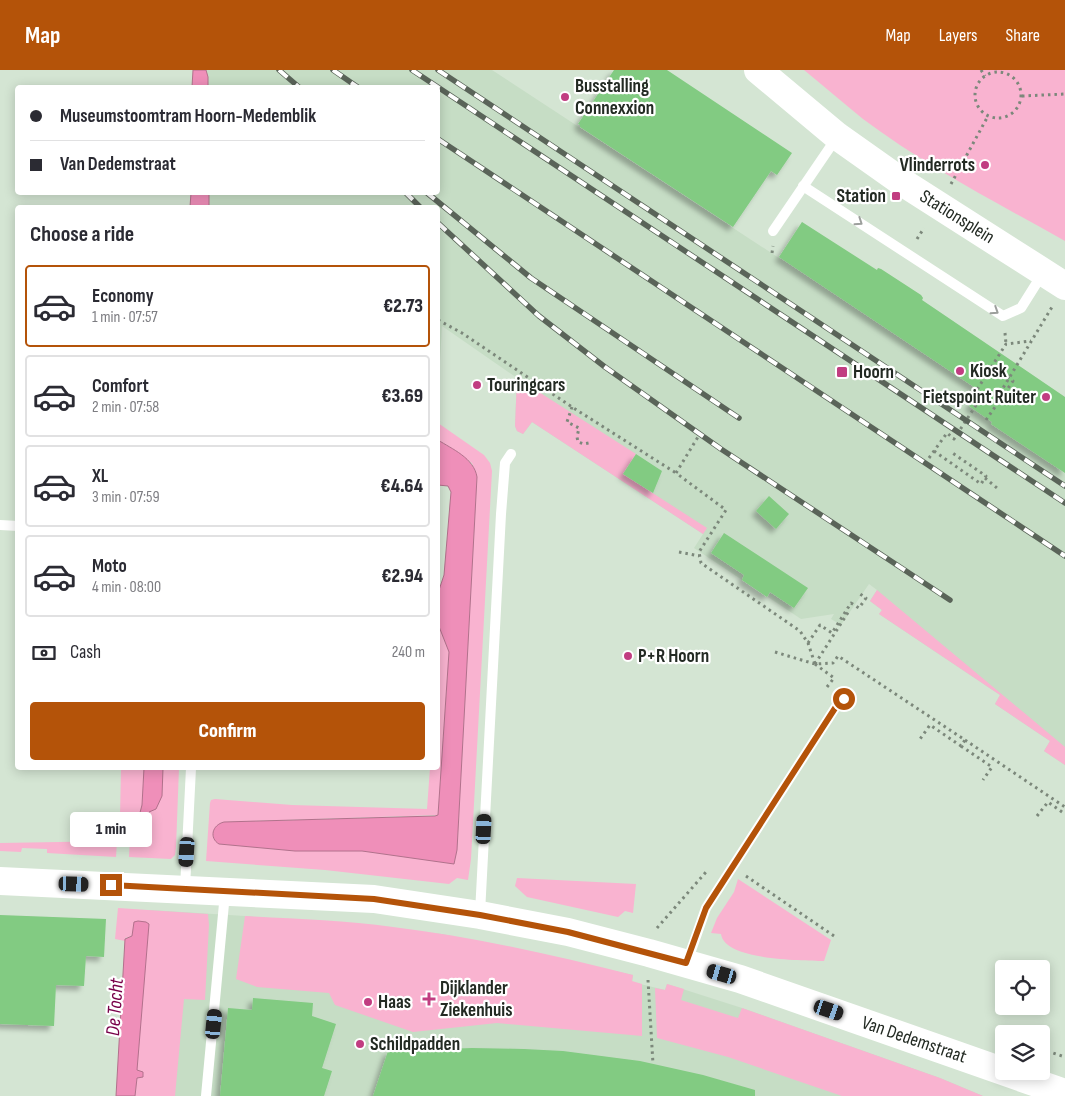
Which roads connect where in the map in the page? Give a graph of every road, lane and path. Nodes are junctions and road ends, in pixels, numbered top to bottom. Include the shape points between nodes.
1 (758, 70) edge
2 (981, 70) edge
3 (985, 76) junction
4 (1065, 94) edge
5 (1022, 96) junction
6 (988, 116) junction
7 (837, 136) junction
8 (952, 184) dead end
9 (803, 186) junction
10 (773, 231) dead end
11 (1058, 281) edge
12 (440, 321) edge
13 (1031, 341) junction
14 (992, 366) junction
15 (989, 395) junction
16 (983, 404) dead end
17 (572, 407) junction
18 (701, 432) dead end
19 (589, 443) dead end
20 (934, 452) junction
21 (950, 452) dead end
22 (511, 454) dead end
23 (930, 458) dead end
24 (676, 474) junction
25 (985, 478) junction
26 (998, 488) dead end
27 (0, 525) edge
28 (15, 526) edge
29 (679, 552) dead end
30 (699, 556) junction
31 (860, 594) dead end
32 (849, 611) dead end
33 (808, 643) junction
34 (775, 652) dead end
35 (815, 664) junction
36 (823, 694) dead end
37 (850, 697) dead end
38 (920, 739) dead end
39 (966, 740) junction
40 (961, 746) junction
41 (191, 770) edge
42 (983, 780) dead end
43 (1065, 807) edge
44 (1065, 814) edge
45 (1037, 816) dead end
46 (732, 867) junction
47 (0, 881) edge
48 (184, 888) junction
49 (225, 890) junction
50 (480, 915) junction
51 (834, 936) dead end
52 (649, 953) junction
53 (686, 963) junction
54 (1050, 1052) edge
55 (1065, 1057) edge
56 (653, 1064) dead end
57 (1065, 1092) edge
58 (206, 1096) edge

1 - 7 street, Stationsplein
2 - 3 path
3 - 5 path via 993,72 1010,75 1021,88
3 - 6 path via 975,92 980,110
4 - 5 path
5 - 6 path via 1013,113 1005,117
6 - 8 path
7 - 9 lane
7 - 11 street, Stationsplein via 902,182
9 - 10 lane
9 -> 11 lane via 1004,316 1021,308
11 - 13 path
12 - 17 path
13 - 14 path via 1006,344
13 - 15 path via 1000,393 993,389
14 - 15 path via 1013,381 986,420 998,402
14 - 20 path via 978,388 980,399 959,433 954,439 946,434
15 - 16 path
17 - 19 path via 567,422 579,428 578,442
17 - 24 path
18 - 24 path
20 - 23 path
20 - 25 path via 981,484
21 - 25 path
22 - 50 lane via 505,463 501,514
24 - 30 path via 726,510
25 - 26 path
27 - 28 lane
29 - 30 path
30 - 33 path via 701,563 800,631
31 - 33 path via 866,598 859,608 851,603 832,633 820,625
32 - 35 path
33 - 35 path
34 - 35 path
35 - 36 path via 834,678
35 - 39 path via 833,663 838,656
37 - 46 lane via 839,702
38 - 40 path via 930,725
39 - 40 path
39 - 43 path
40 - 42 path via 992,767
41 - 48 lane
44 - 45 path via 1048,802
46 - 51 path
46 - 52 path via 716,857 655,930
46 - 53 lane via 706,908
47 - 48 street, Van Dedemstraat
48 - 49 street, Van Dedemstraat
49 - 50 street, Van Dedemstraat via 374,899
49 - 58 lane
50 - 52 street, Van Dedemstraat via 568,932
52 - 53 street, Van Dedemstraat
52 - 56 path
53 - 57 street, Van Dedemstraat
54 - 55 path

